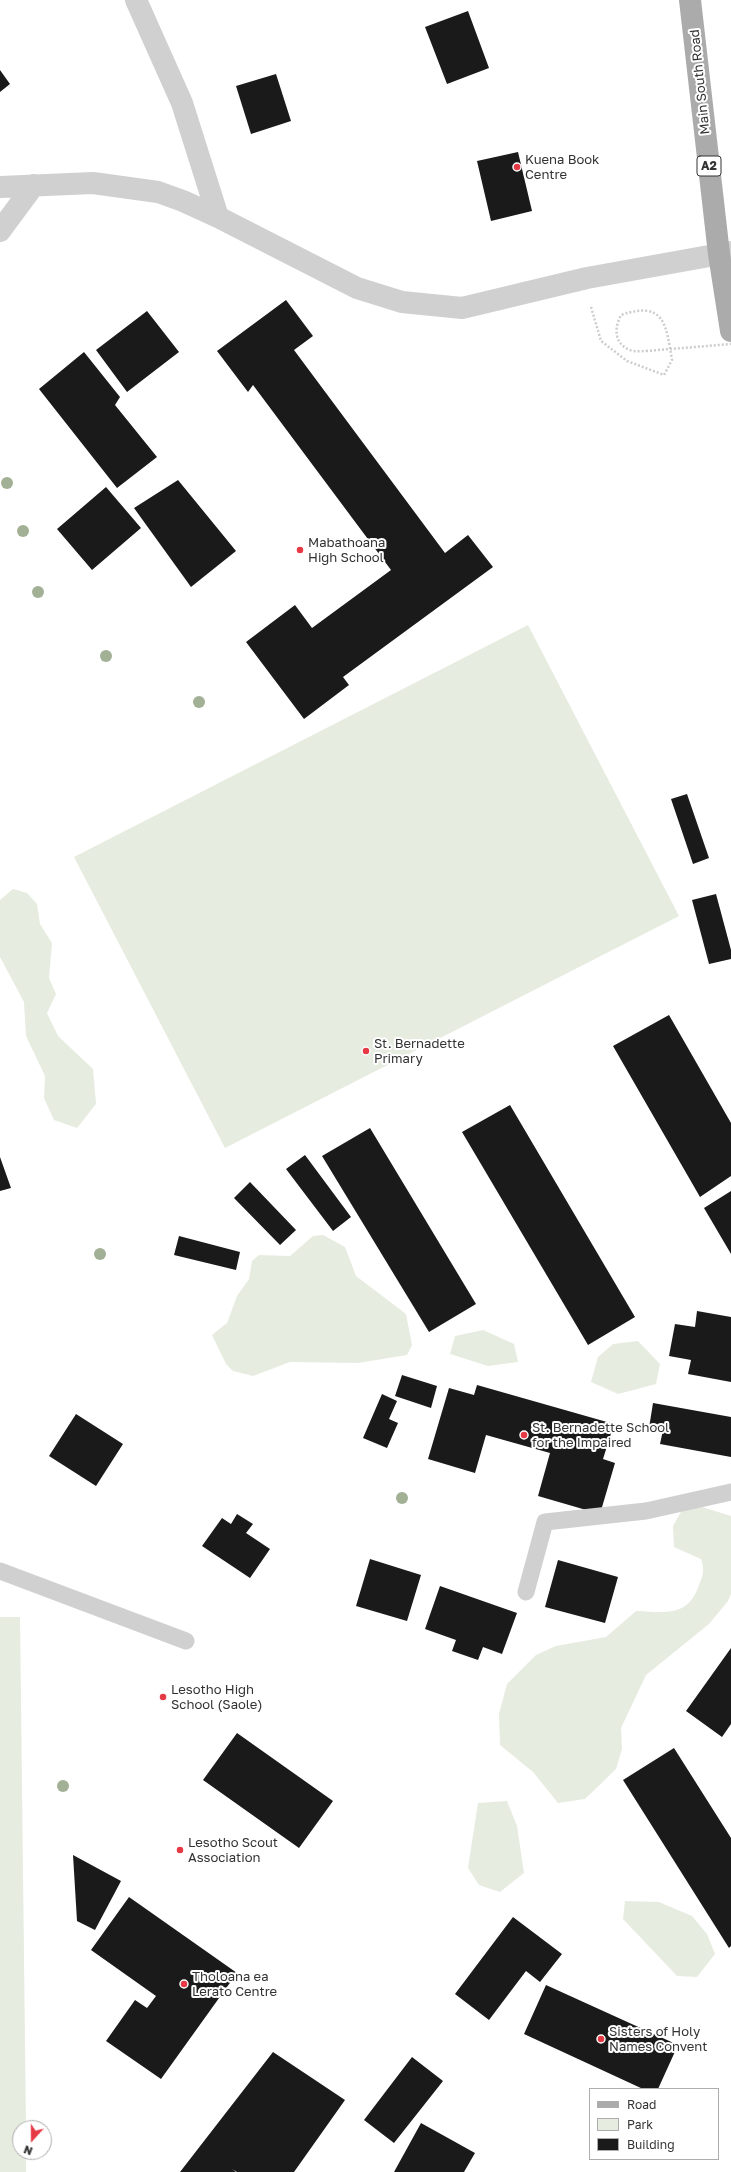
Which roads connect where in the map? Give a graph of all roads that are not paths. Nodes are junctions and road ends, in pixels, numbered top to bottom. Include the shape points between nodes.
1 (136, 0) edge
2 (690, 0) edge
3 (34, 185) junction
4 (0, 187) edge
5 (218, 217) junction
6 (0, 231) edge
7 (725, 253) edge
8 (731, 332) edge
9 (731, 1492) edge
10 (0, 1572) edge
11 (526, 1592) dead end
12 (186, 1641) dead end

1 - 5 street via 182,103
2 - 7 main road, Main South Road / A2
3 - 4 street
3 - 5 street via 93,183 158,192
3 - 6 street
5 - 7 street via 357,288 402,302 462,308 587,278
7 - 8 main road, Main South Road / A2
9 - 11 lane via 646,1511 545,1522
10 - 12 lane

